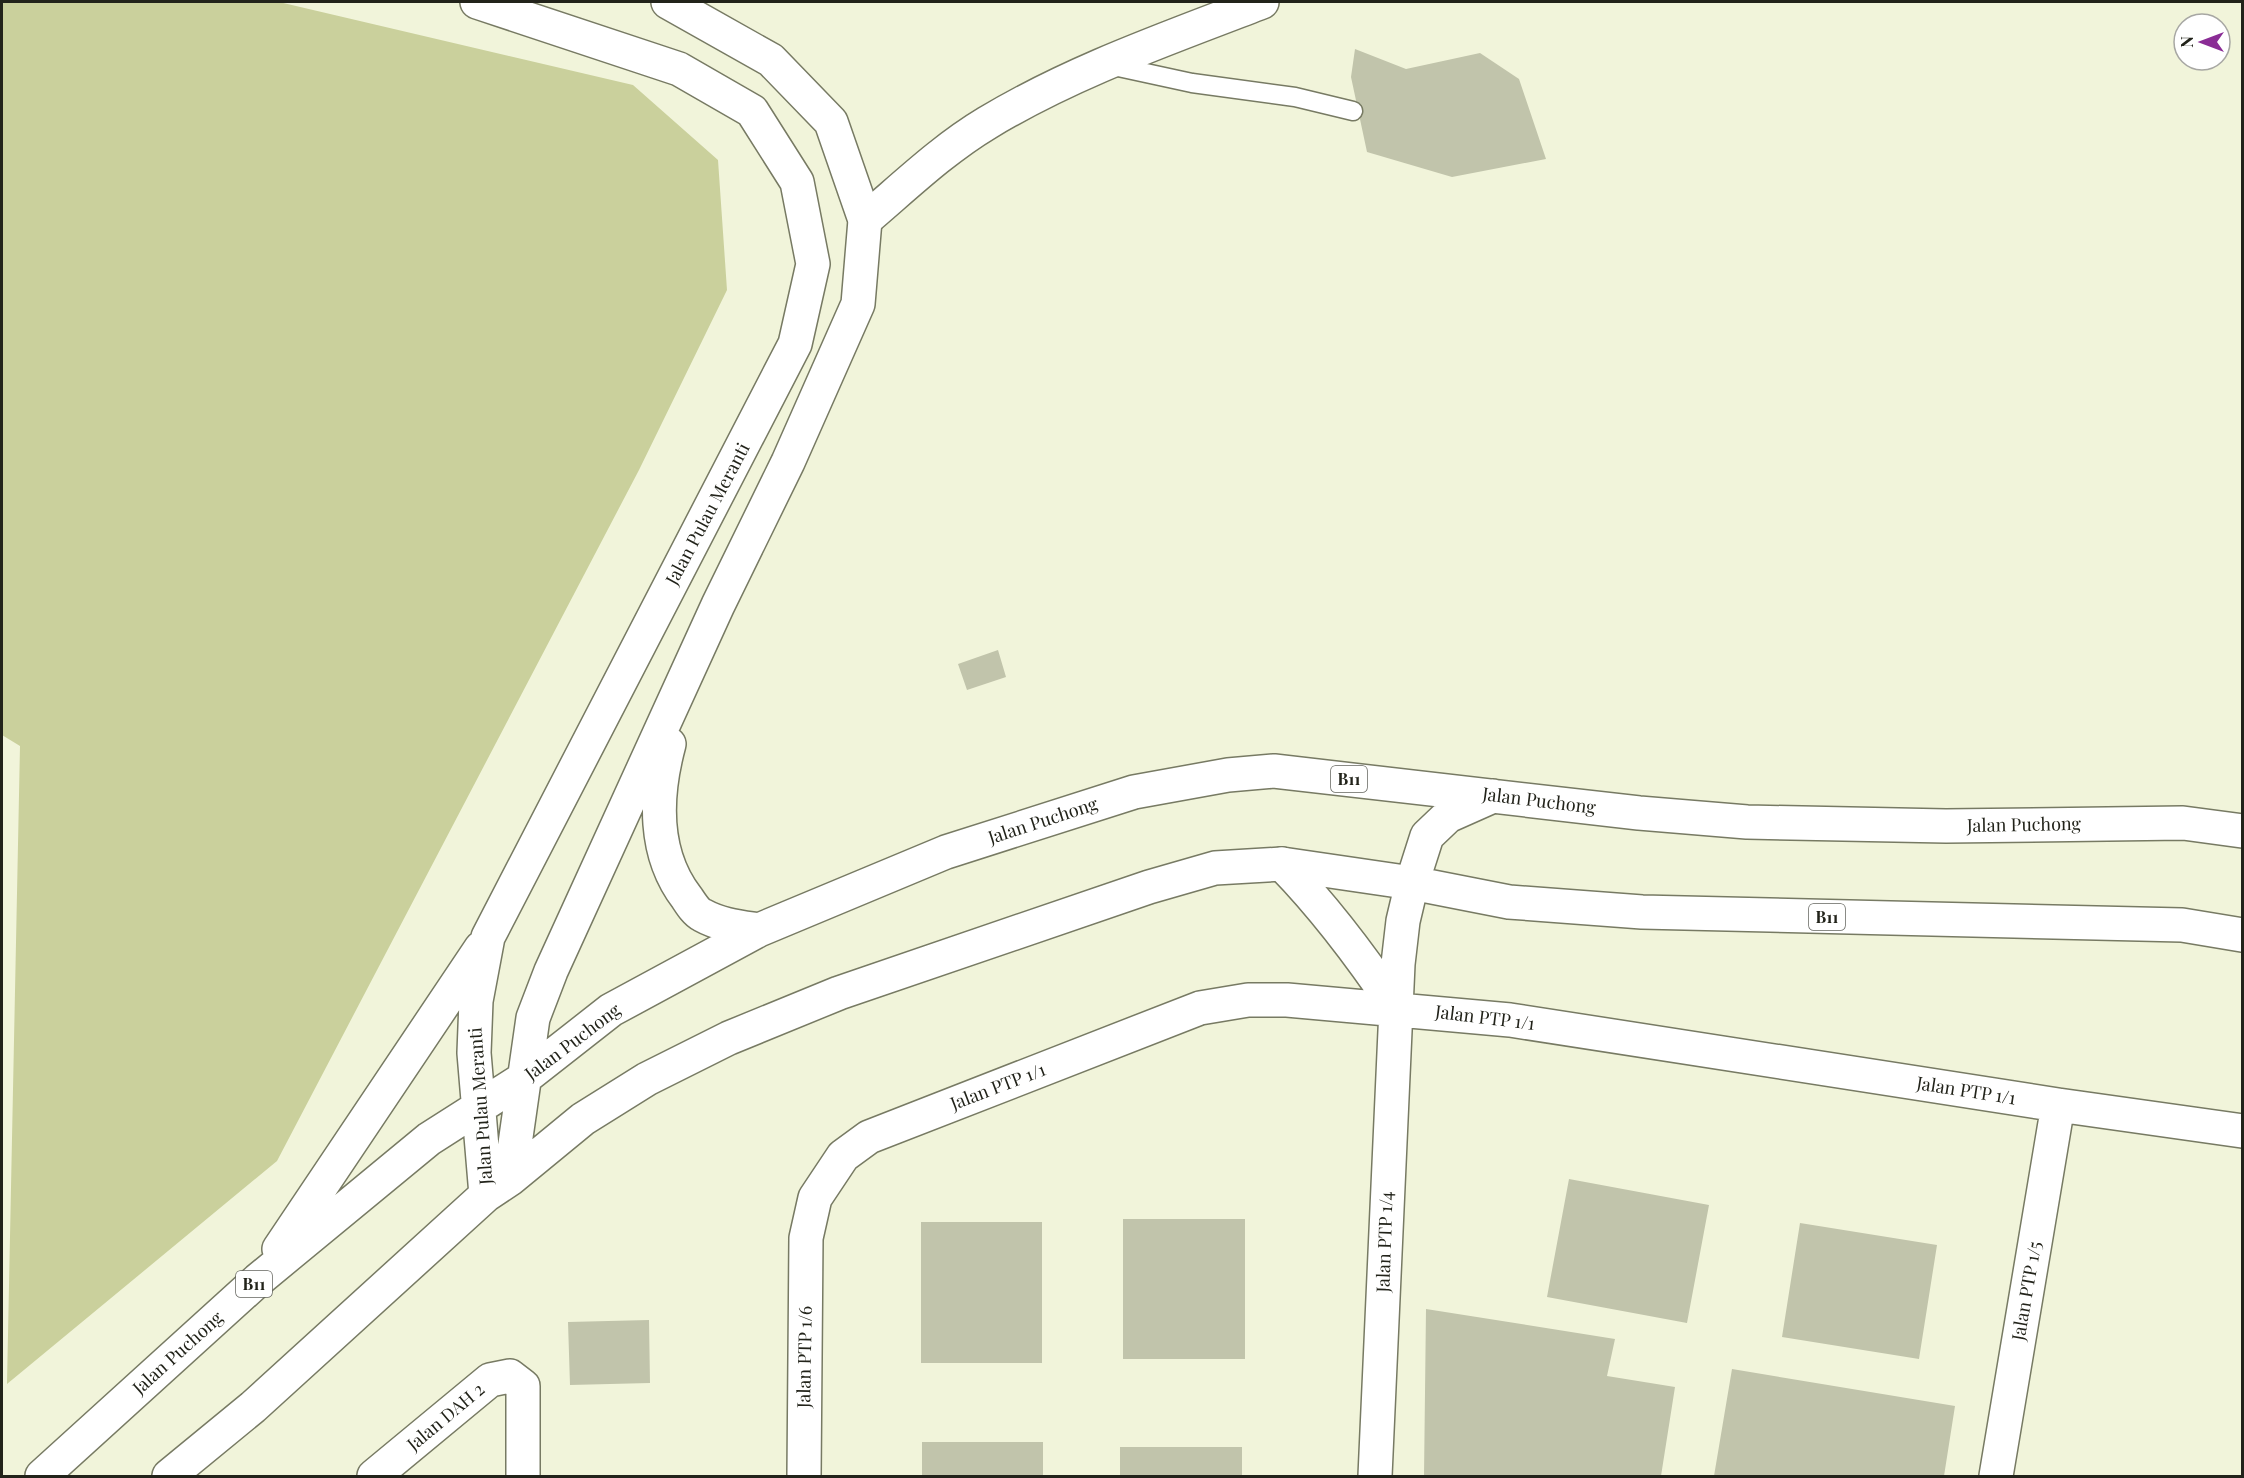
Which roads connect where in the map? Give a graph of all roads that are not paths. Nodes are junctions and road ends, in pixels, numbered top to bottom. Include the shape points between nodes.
1 (477, 2) edge
2 (668, 2) edge
3 (1262, 2) edge
4 (1104, 63) junction
5 (1353, 111) dead end
6 (865, 220) junction
7 (688, 670) junction
8 (1493, 796) junction
9 (2242, 831) edge
10 (1282, 864) junction
11 (1412, 883) junction
12 (759, 930) junction
13 (2242, 935) edge
14 (488, 937) junction
15 (1396, 1008) junction
16 (523, 1078) junction
17 (2058, 1105) junction
18 (480, 1107) junction
19 (2242, 1131) edge
20 (498, 1187) junction
21 (806, 1238) joint
22 (258, 1280) junction
23 (42, 1476) edge
24 (170, 1476) edge
25 (374, 1476) edge
26 (523, 1476) edge
27 (804, 1476) edge
28 (1375, 1476) edge
29 (1996, 1476) edge

1 - 14 main road, Jalan Pulau Meranti via 679,69 752,111 797,182 813,264 795,344
2 - 6 main road, Jalan Pulau Meranti via 771,60 831,122
3 - 4 main road
4 - 5 lane
4 - 6 main road via 984,124
6 - 7 main road, Jalan Pulau Meranti via 858,304 788,462
7 - 12 main road via 663,765 658,807 664,852 676,884 699,914 729,926
7 - 16 main road, Jalan Pulau Meranti via 551,971 533,1017
8 - 9 main road, Jalan Puchong / B11 via 1747,822 1946,826 2183,823
8 - 11 main road, Jalan PTP 1/4 via 1448,816 1427,836
8 - 12 main road, Jalan Puchong / B11 via 1274,771 1134,792 946,852
10 - 11 main road, B11
10 - 15 main road via 1320,902
10 - 20 main road, B11 via 1215,868 1149,888 839,993 729,1038 647,1078 583,1119
11 - 13 main road, B11 via 1509,902 1642,912 2182,925
11 - 15 main road, Jalan PTP 1/4 via 1403,921
12 - 16 main road, Jalan Puchong / B11 via 611,1010
14 - 18 main road, Jalan Pulau Meranti via 476,1001 474,1053
14 - 22 main road
15 - 17 main road, Jalan PTP 1/1 via 1510,1020
15 - 21 main road, Jalan PTP 1/1 via 1248,1000 1200,1008 1167,1020 869,1137 843,1155 815,1198
15 - 28 main road, Jalan PTP 1/4
16 - 18 main road, Jalan Puchong / B11
16 - 20 main road, Jalan Pulau Meranti
17 - 19 main road, Jalan PTP 1/1
17 - 29 main road, Jalan PTP 1/5
18 - 20 main road, Jalan Pulau Meranti
18 - 22 main road, Jalan Puchong / B11 via 429,1139
20 - 24 main road, B11 via 253,1407
21 - 27 main road, Jalan PTP 1/6
22 - 23 main road, Jalan Puchong / B11
25 - 26 main road, Jalan DAH 2 via 490,1380 510,1376 523,1386

